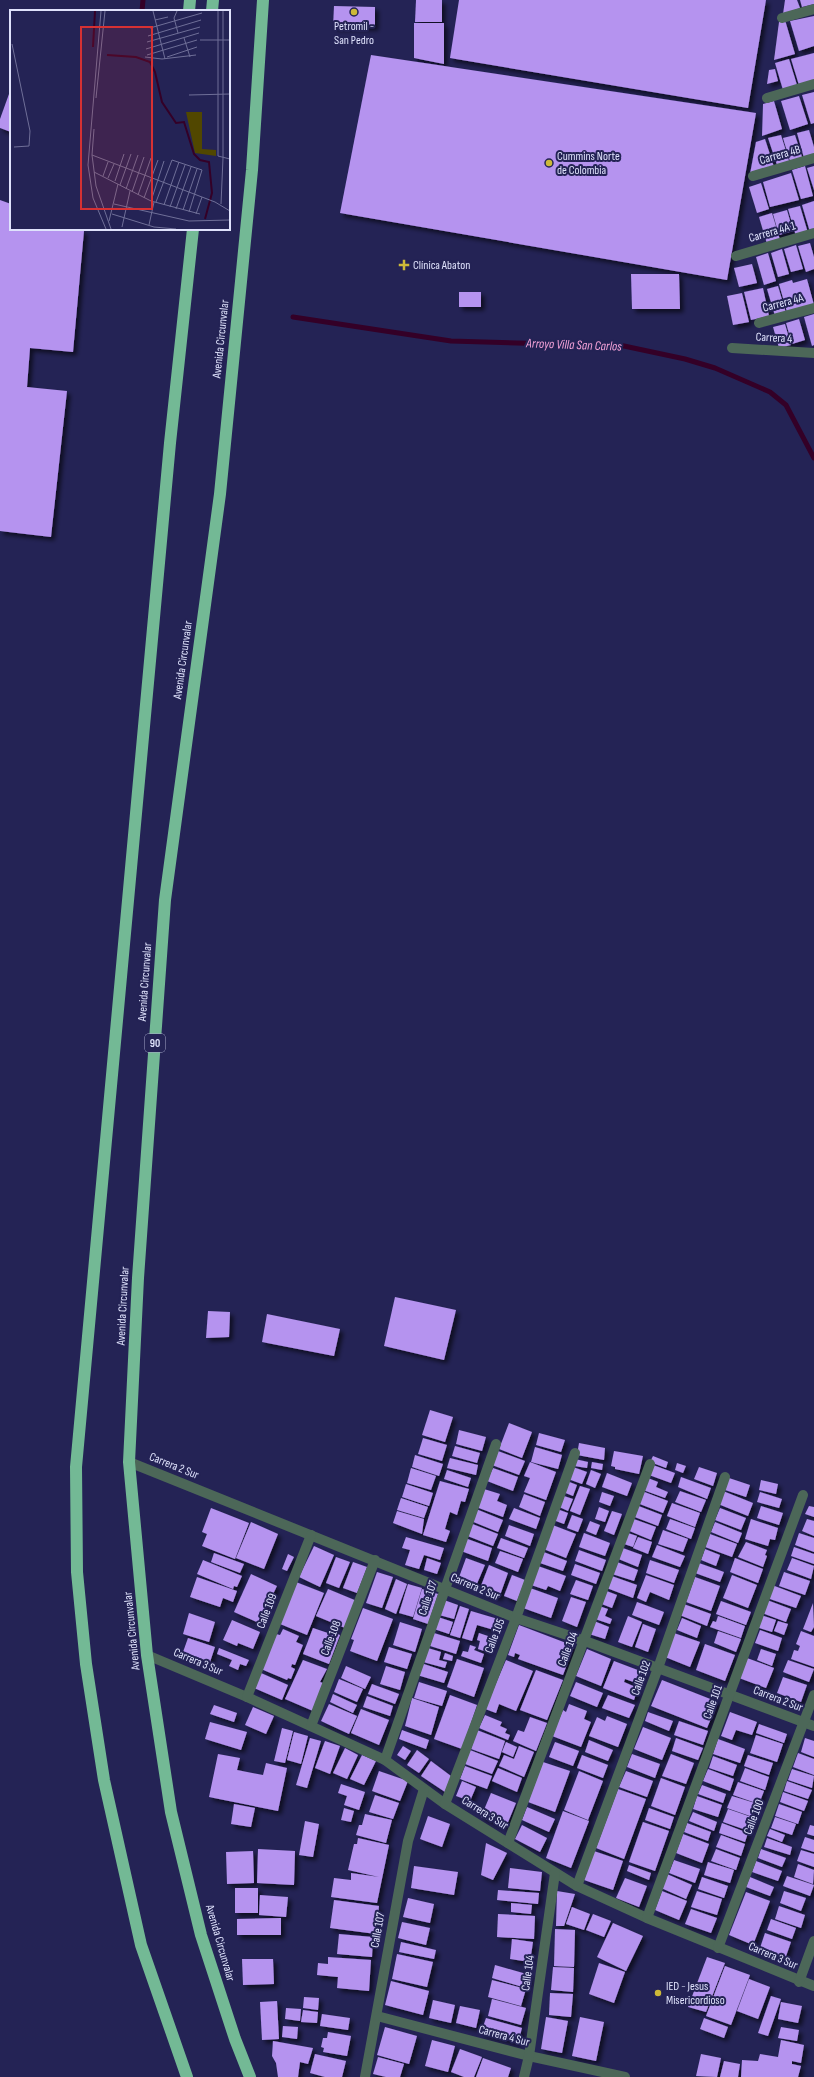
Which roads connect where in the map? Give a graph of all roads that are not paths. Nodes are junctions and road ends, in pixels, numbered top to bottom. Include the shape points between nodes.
1 (190, 0) edge
2 (213, 0) edge
3 (263, 0) edge
4 (814, 9) edge
5 (189, 10) edge
6 (212, 10) edge
7 (782, 18) dead end
8 (814, 84) edge
9 (767, 98) dead end
10 (814, 158) edge
11 (753, 176) dead end
12 (193, 230) edge
13 (814, 234) edge
14 (736, 256) dead end
15 (814, 308) edge
16 (759, 323) dead end
17 (732, 348) dead end
18 (814, 353) edge
19 (496, 1444) dead end
20 (575, 1453) dead end
21 (129, 1462) junction
22 (650, 1464) dead end
23 (725, 1477) dead end
24 (803, 1495) dead end
25 (311, 1535) junction
26 (375, 1560) junction
27 (445, 1588) junction
28 (516, 1618) junction
29 (585, 1641) junction
30 (147, 1655) junction
31 (658, 1668) junction
32 (730, 1695) junction
33 (814, 1695) edge
34 (247, 1697) junction
35 (809, 1724) edge
36 (311, 1726) junction
37 (385, 1760) junction
38 (424, 1789) junction
39 (445, 1804) junction
40 (508, 1843) junction
41 (555, 1873) junction
42 (577, 1886) junction
43 (647, 1918) junction
44 (814, 1941) edge
45 (718, 1948) junction
46 (799, 1982) junction
47 (814, 1986) edge
48 (377, 2016) junction
49 (529, 2056) junction
50 (187, 2077) edge
51 (250, 2077) edge
52 (365, 2077) edge
53 (524, 2077) edge
54 (625, 2077) edge

1 - 5 highway
2 - 6 highway
3 - 21 highway, Avenida Circunvalar / 90 via 252,170 220,494 165,900 139,1270
4 - 7 street
8 - 9 street
10 - 11 street, Carrera 4B
12 - 50 highway, Avenida Circunvalar via 170,443 76,1467 77,1572 86,1664 104,1780 141,1945
13 - 14 street, Carrera 4A 1
15 - 16 street, Carrera 4A
17 - 18 street, Carrera 4
19 - 27 street, Calle 107
20 - 28 street, Calle 105
21 - 25 street, Carrera 2 Sur
21 - 30 highway, Avenida Circunvalar / 90
22 - 29 street, Calle 104
23 - 31 street, Calle 102
24 - 32 street, Calle 101
25 - 26 street, Carrera 2 Sur
25 - 34 street, Calle 109
26 - 27 street, Carrera 2 Sur
26 - 36 street, Calle 108
27 - 28 street, Carrera 2 Sur
27 - 37 street, Calle 107
28 - 29 street, Carrera 2 Sur
28 - 39 street, Calle 105
29 - 31 street, Carrera 2 Sur
29 - 40 street, Calle 104
30 - 34 street, Carrera 3 Sur
30 - 51 highway, Avenida Circunvalar / 90 via 171,1812 201,1935
31 - 32 street, Carrera 2 Sur
31 - 42 street, Calle 102
32 - 35 street, Carrera 2 Sur
32 - 43 street, Calle 101
33 - 35 street, Calle 100
34 - 36 street, Carrera 3 Sur
35 - 45 street, Calle 100
36 - 37 street, Carrera 3 Sur
37 - 38 street, Carrera 3 Sur
38 - 39 street, Carrera 3 Sur
38 - 48 street, Calle 107 via 408,1841
39 - 40 street, Carrera 3 Sur
40 - 41 street, Carrera 3 Sur
41 - 42 street, Carrera 3 Sur
41 - 49 street, Calle 104
42 - 43 street, Carrera 3 Sur
43 - 45 street, Carrera 3 Sur
44 - 46 street
45 - 46 street, Carrera 3 Sur
46 - 47 street, Carrera 3 Sur
48 - 49 street, Carrera 4 Sur
48 - 52 street, Calle 107
49 - 53 street, Calle 104
49 - 54 street, Carrera 4 Sur

